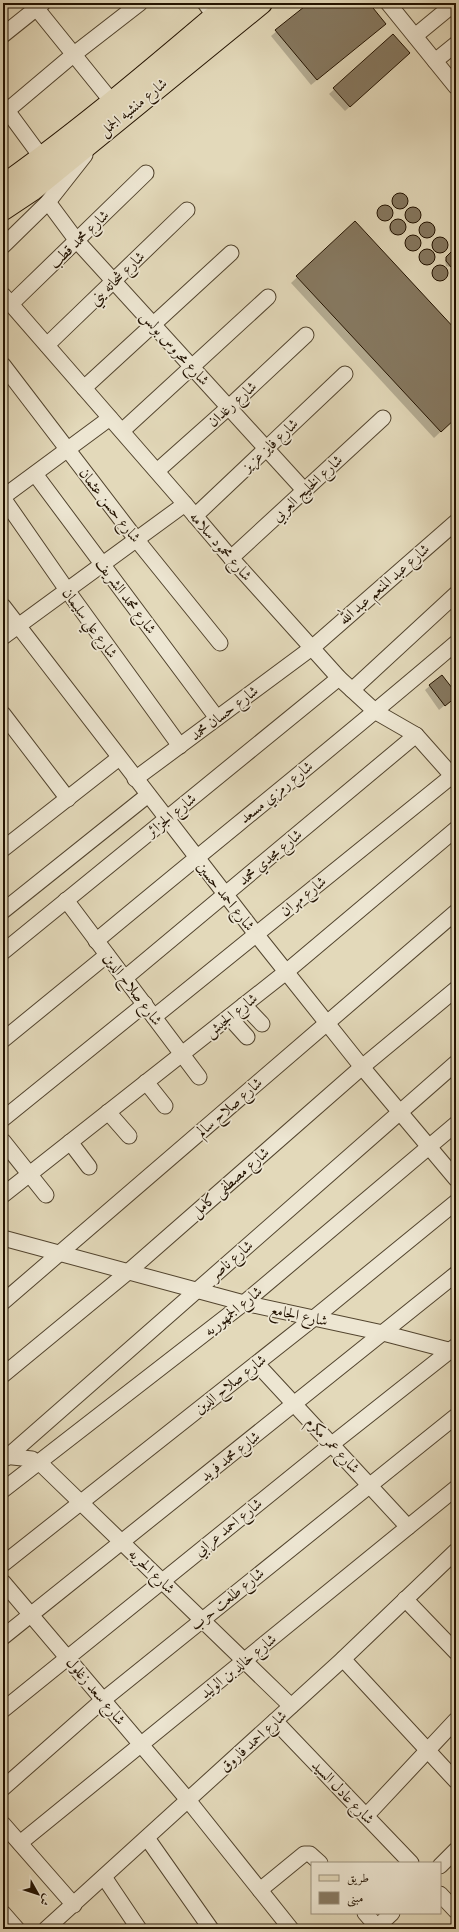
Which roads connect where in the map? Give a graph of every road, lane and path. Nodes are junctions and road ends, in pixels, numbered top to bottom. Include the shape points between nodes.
1 (140, 3) edge
2 (261, 3) edge
3 (388, 3) edge
4 (455, 3) edge
5 (40, 6) edge
6 (217, 8) edge
7 (3, 35) edge
8 (415, 36) junction
9 (456, 44) edge
10 (73, 55) junction
11 (435, 60) junction
12 (456, 87) edge
13 (113, 103) junction
14 (4, 110) edge
15 (104, 131) junction
16 (42, 158) junction
17 (146, 173) dead end
18 (3, 186) edge
19 (48, 202) junction
20 (3, 209) edge
21 (187, 210) dead end
22 (77, 241) junction
23 (3, 246) edge
24 (231, 253) dead end
25 (114, 281) junction
26 (268, 297) dead end
27 (7, 299) edge
28 (154, 325) junction
29 (306, 335) dead end
30 (47, 345) junction
31 (3, 366) edge
32 (192, 367) junction
33 (345, 374) dead end
34 (84, 388) junction
35 (229, 408) junction
36 (110, 418) junction
37 (383, 418) dead end
38 (122, 431) junction
39 (266, 448) junction
40 (67, 450) junction
41 (157, 471) junction
42 (35, 474) junction
43 (305, 491) junction
44 (3, 497) edge
45 (185, 504) junction
46 (195, 516) junction
47 (456, 522) edge
48 (136, 539) junction
49 (231, 558) junction
50 (102, 564) junction
51 (67, 590) junction
52 (456, 594) edge
53 (3, 606) edge
54 (17, 626) junction
55 (3, 637) edge
56 (220, 643) dead end
57 (456, 643) edge
58 (312, 647) junction
59 (339, 678) junction
60 (352, 690) junction
61 (376, 712) junction
62 (3, 714) edge
63 (218, 718) junction
64 (416, 735) junction
65 (180, 746) junction
66 (119, 758) junction
67 (454, 778) edge
68 (135, 779) junction
69 (148, 795) junction
70 (68, 799) junction
71 (166, 819) junction
72 (456, 829) edge
73 (3, 849) edge
74 (196, 857) junction
75 (225, 895) junction
76 (66, 900) junction
77 (3, 911) edge
78 (456, 912) edge
79 (256, 934) junction
80 (96, 941) junction
81 (3, 952) edge
82 (107, 955) junction
83 (286, 972) junction
84 (124, 978) junction
85 (456, 989) edge
86 (145, 1004) junction
87 (244, 1004) junction
88 (154, 1017) junction
89 (229, 1017) junction
90 (326, 1023) junction
91 (262, 1024) dead end
92 (247, 1037) dead end
93 (3, 1040) edge
94 (182, 1054) junction
95 (456, 1063) edge
96 (362, 1067) junction
97 (199, 1077) dead end
98 (146, 1082) junction
99 (165, 1106) dead end
100 (108, 1112) junction
101 (400, 1112) junction
102 (3, 1119) edge
103 (456, 1124) edge
104 (129, 1136) dead end
105 (3, 1141) edge
106 (70, 1142) junction
107 (429, 1146) junction
108 (89, 1167) dead end
109 (29, 1174) junction
110 (456, 1178) edge
111 (3, 1195) edge
112 (46, 1195) dead end
113 (456, 1202) edge
114 (4, 1240) edge
115 (60, 1254) junction
116 (128, 1272) junction
117 (456, 1274) edge
118 (196, 1290) junction
119 (3, 1302) edge
120 (244, 1303) junction
121 (314, 1318) junction
122 (383, 1333) junction
123 (454, 1350) edge
124 (256, 1364) junction
125 (3, 1375) edge
126 (296, 1404) junction
127 (456, 1416) edge
128 (332, 1444) junction
129 (5, 1457) edge
130 (39, 1463) junction
131 (370, 1484) junction
132 (456, 1488) edge
133 (3, 1490) edge
134 (81, 1501) junction
135 (408, 1527) junction
136 (122, 1542) junction
137 (456, 1551) edge
138 (3, 1564) edge
139 (162, 1580) junction
140 (3, 1582) edge
141 (405, 1599) junction
142 (31, 1615) junction
143 (202, 1619) junction
144 (3, 1637) edge
145 (456, 1652) edge
146 (68, 1658) junction
147 (343, 1659) junction
148 (245, 1661) junction
149 (103, 1700) junction
150 (291, 1706) junction
151 (3, 1710) edge
152 (456, 1720) edge
153 (275, 1721) junction
154 (141, 1744) junction
155 (428, 1751) junction
156 (456, 1781) edge
157 (3, 1788) edge
158 (188, 1800) junction
159 (366, 1816) junction
160 (3, 1824) edge
161 (147, 1838) junction
162 (20, 1843) junction
163 (456, 1850) edge
164 (319, 1862) edge
165 (410, 1862) edge
166 (441, 1865) edge
167 (104, 1877) junction
168 (260, 1890) junction
169 (441, 1895) edge
170 (74, 1905) junction
171 (456, 1911) edge
172 (3, 1913) edge
173 (366, 1914) edge
174 (391, 1914) edge
175 (53, 1927) edge
176 (377, 1928) edge
177 (17, 1929) edge
178 (139, 1929) edge
179 (211, 1929) edge
180 (291, 1929) edge

1 - 10 street
2 - 15 main road, شارع منشيه الجمل
3 - 8 street
4 - 8 street
5 - 7 street
5 - 10 street
6 - 13 main road, شارع منشيه الجمل
8 - 11 street
9 - 11 street
10 - 13 street
10 - 14 street
11 - 12 street
13 - 16 main road, شارع منشيه الجمل
14 - 16 street
15 - 19 street
15 - 20 main road, شارع منشيه الجمل
16 - 18 main road, شارع منشيه الجمل
17 - 22 street, شارع محمد قطب
19 - 22 street, شارع محروس بولس
19 - 23 street
21 - 25 street, شارع شحاته يني
22 - 25 street, شارع محروس بولس
22 - 27 street, شارع محمد قطب
24 - 28 street
25 - 28 street, شارع محروس بولس
25 - 30 street, شارع شحاته يني
26 - 32 street
27 - 30 street, شارع محمود سلامه
28 - 32 street, شارع محروس بولس
28 - 34 street
29 - 35 street, شارع رغدان
30 - 34 street, شارع محمود سلامه
31 - 40 street, شارع حسن عثمان
32 - 35 street, شارع محروس بولس
32 - 38 street
33 - 39 street, شارع فايز عزيز
34 - 36 street, شارع محمود سلامه
35 - 39 street, شارع محروس بولس
35 - 41 street, شارع رغدان
36 - 38 street, شارع محمود سلامه
36 - 40 street
37 - 43 street, شارع الخليج العربي
38 - 41 street, شارع محمود سلامه
39 - 43 street, شارع محروس بولس
39 - 46 street, شارع فايز عزيز
40 - 42 street
40 - 48 street, شارع حسن عثمان
41 - 45 street, شارع محمود سلامه
42 - 44 street
42 - 50 street, شارع محمد الشريف
43 - 49 street, شارع الخليج العربي
44 - 51 street, شارع علي سليمان
45 - 46 street, شارع محمود سلامه
45 - 48 street
46 - 49 street, شارع محمود سلامه
47 - 58 street, شارع عبد المنعم عبد الله
48 - 50 street
48 - 56 street, شارع حسن عثمان
49 - 58 street, شارع محمود سلامه
50 - 51 street
50 - 63 street, شارع محمد الشريف
51 - 54 street
51 - 65 street, شارع علي سليمان
52 - 60 street
53 - 54 street, شارع احمد حسين
54 - 55 street
54 - 66 street, شارع احمد حسين
57 - 61 street, شارع رمزي مسعد
58 - 59 street, شارع محمود سلامه
58 - 63 street, شارع حسان محمد
59 - 60 street, شارع محمود سلامه
59 - 71 street, شارع الجزائر
60 - 61 street, شارع محمود سلامه
61 - 64 street, شارع محمود سلامه
61 - 74 street, شارع رمزي مسعد
62 - 70 street
63 - 65 street, شارع حسان محمد
64 - 67 street, شارع محمود سلامه
64 - 75 street, شارع مجدي محمد
65 - 68 street, شارع حسان محمد
66 - 68 street, شارع احمد حسين
66 - 70 street
67 - 79 street, شارع مهران
68 - 69 street, شارع احمد حسين
69 - 71 street, شارع احمد حسين
69 - 77 street
70 - 73 street
71 - 74 street, شارع احمد حسين
71 - 76 street, شارع الجزائر
72 - 83 street, شارع الجيش
74 - 75 street, شارع احمد حسين
74 - 80 street, شارع رمزي مسعد
75 - 79 street, شارع احمد حسين
75 - 84 street, شارع مجدي محمد
76 - 80 street, شارع صلاح الدين
76 - 81 street, شارع الجزائر
78 - 90 street, شارع صلاح سالم
79 - 83 street, شارع احمد حسين
79 - 88 street, شارع مهران
80 - 82 street, شارع صلاح الدين
82 - 84 street, شارع صلاح الدين
82 - 93 street
83 - 87 street, شارع الجيش
83 - 90 street, شارع احمد حسين
84 - 86 street, شارع صلاح الدين
85 - 96 street, شارع مصطفى كامل
86 - 88 street, شارع صلاح الدين
86 - 102 street
87 - 89 street, شارع الجيش
87 - 91 street
88 - 94 street, شارع صلاح الدين
89 - 92 street
89 - 94 street, شارع الجيش
90 - 96 street, شارع احمد حسين
90 - 115 street, شارع صلاح سالم
94 - 97 street, شارع صلاح الدين
94 - 98 street, شارع الجيش
95 - 101 street, شارع ناصر
96 - 101 street, شارع احمد حسين
96 - 116 street, شارع مصطفى كامل
98 - 99 street
98 - 100 street, شارع الجيش
100 - 104 street
100 - 106 street, شارع الجيش
101 - 107 street, شارع احمد حسين
101 - 118 street, شارع ناصر
103 - 107 street, شارع الجمهوريه
105 - 109 street
106 - 108 street
106 - 109 street, شارع الجيش
107 - 110 street, شارع احمد حسين
107 - 120 street, شارع الجمهوريه
109 - 111 street, شارع الجيش
109 - 112 street
113 - 121 street, شارع صلاح الدين
114 - 115 street, شارع الجامع
115 - 116 street, شارع الجامع
115 - 119 street, شارع صلاح سالم
116 - 118 street, شارع الجامع
116 - 125 street, شارع مصطفى كامل
117 - 122 street, شارع محمد فريد
118 - 120 street, شارع الجامع
118 - 129 street, شارع ناصر
120 - 121 street, شارع الجامع
120 - 130 street, شارع الجمهوريه
121 - 122 street, شارع الجامع
121 - 124 street, شارع صلاح الدين
122 - 123 street, شارع الجامع
122 - 126 street, شارع محمد فريد
123 - 128 street, شارع احمد عرابي
124 - 126 street, شارع عمر مكرم
124 - 134 street, شارع صلاح الدين
126 - 128 street, شارع عمر مكرم
126 - 136 street, شارع محمد فريد
127 - 131 street, شارع طلعت حرب
128 - 131 street, شارع عمر مكرم
128 - 139 street, شارع احمد عرابي
129 - 130 street, شارع الحريه via 26,1458
130 - 133 street, شارع الجمهوريه
130 - 134 street, شارع الحريه
131 - 135 street, شارع عمر مكرم
131 - 143 street, شارع طلعت حرب
132 - 135 street, شارع خالد بن الوليد
134 - 136 street, شارع الحريه
134 - 138 street, شارع صلاح الدين
135 - 148 street, شارع خالد بن الوليد
136 - 139 street, شارع الحريه
136 - 142 street, شارع محمد فريد
137 - 141 street, شارع احمد فاروق
139 - 143 street, شارع الحريه
139 - 146 street, شارع احمد عرابي
140 - 142 street, شارع سعد زغلول
141 - 145 street
141 - 147 street, شارع احمد فاروق
142 - 144 street, شارع محمد فريد
142 - 146 street, شارع سعد زغلول
143 - 148 street, شارع الحريه
143 - 149 street, شارع طلعت حرب
146 - 149 street, شارع سعد زغلول
146 - 151 street, شارع احمد عرابي
147 - 150 street, شارع احمد فاروق
147 - 155 street
148 - 150 street, شارع الحريه
148 - 154 street, شارع خالد بن الوليد
149 - 154 street, شارع سعد زغلول
149 - 157 street, شارع طلعت حرب
150 - 153 street, شارع احمد فاروق
152 - 155 street
153 - 158 street, شارع احمد فاروق
153 - 159 street, شارع عادل السيد
154 - 158 street, شارع سعد زغلول
154 - 162 street, شارع خالد بن الوليد
155 - 156 street
155 - 159 street
158 - 161 street, شارع احمد فاروق
158 - 168 street, شارع سعد زغلول
159 - 165 street, شارع عادل السيد
160 - 162 street
161 - 167 street, شارع احمد فاروق
161 - 179 street
162 - 170 street
163 - 166 street
164 - 168 street via 310,1854 304,1854
167 - 170 street, شارع احمد فاروق
167 - 178 street
168 - 180 street, شارع سعد زغلول
169 - 171 street
170 - 175 street, شارع احمد فاروق
172 - 177 street
173 - 176 street
174 - 176 street

